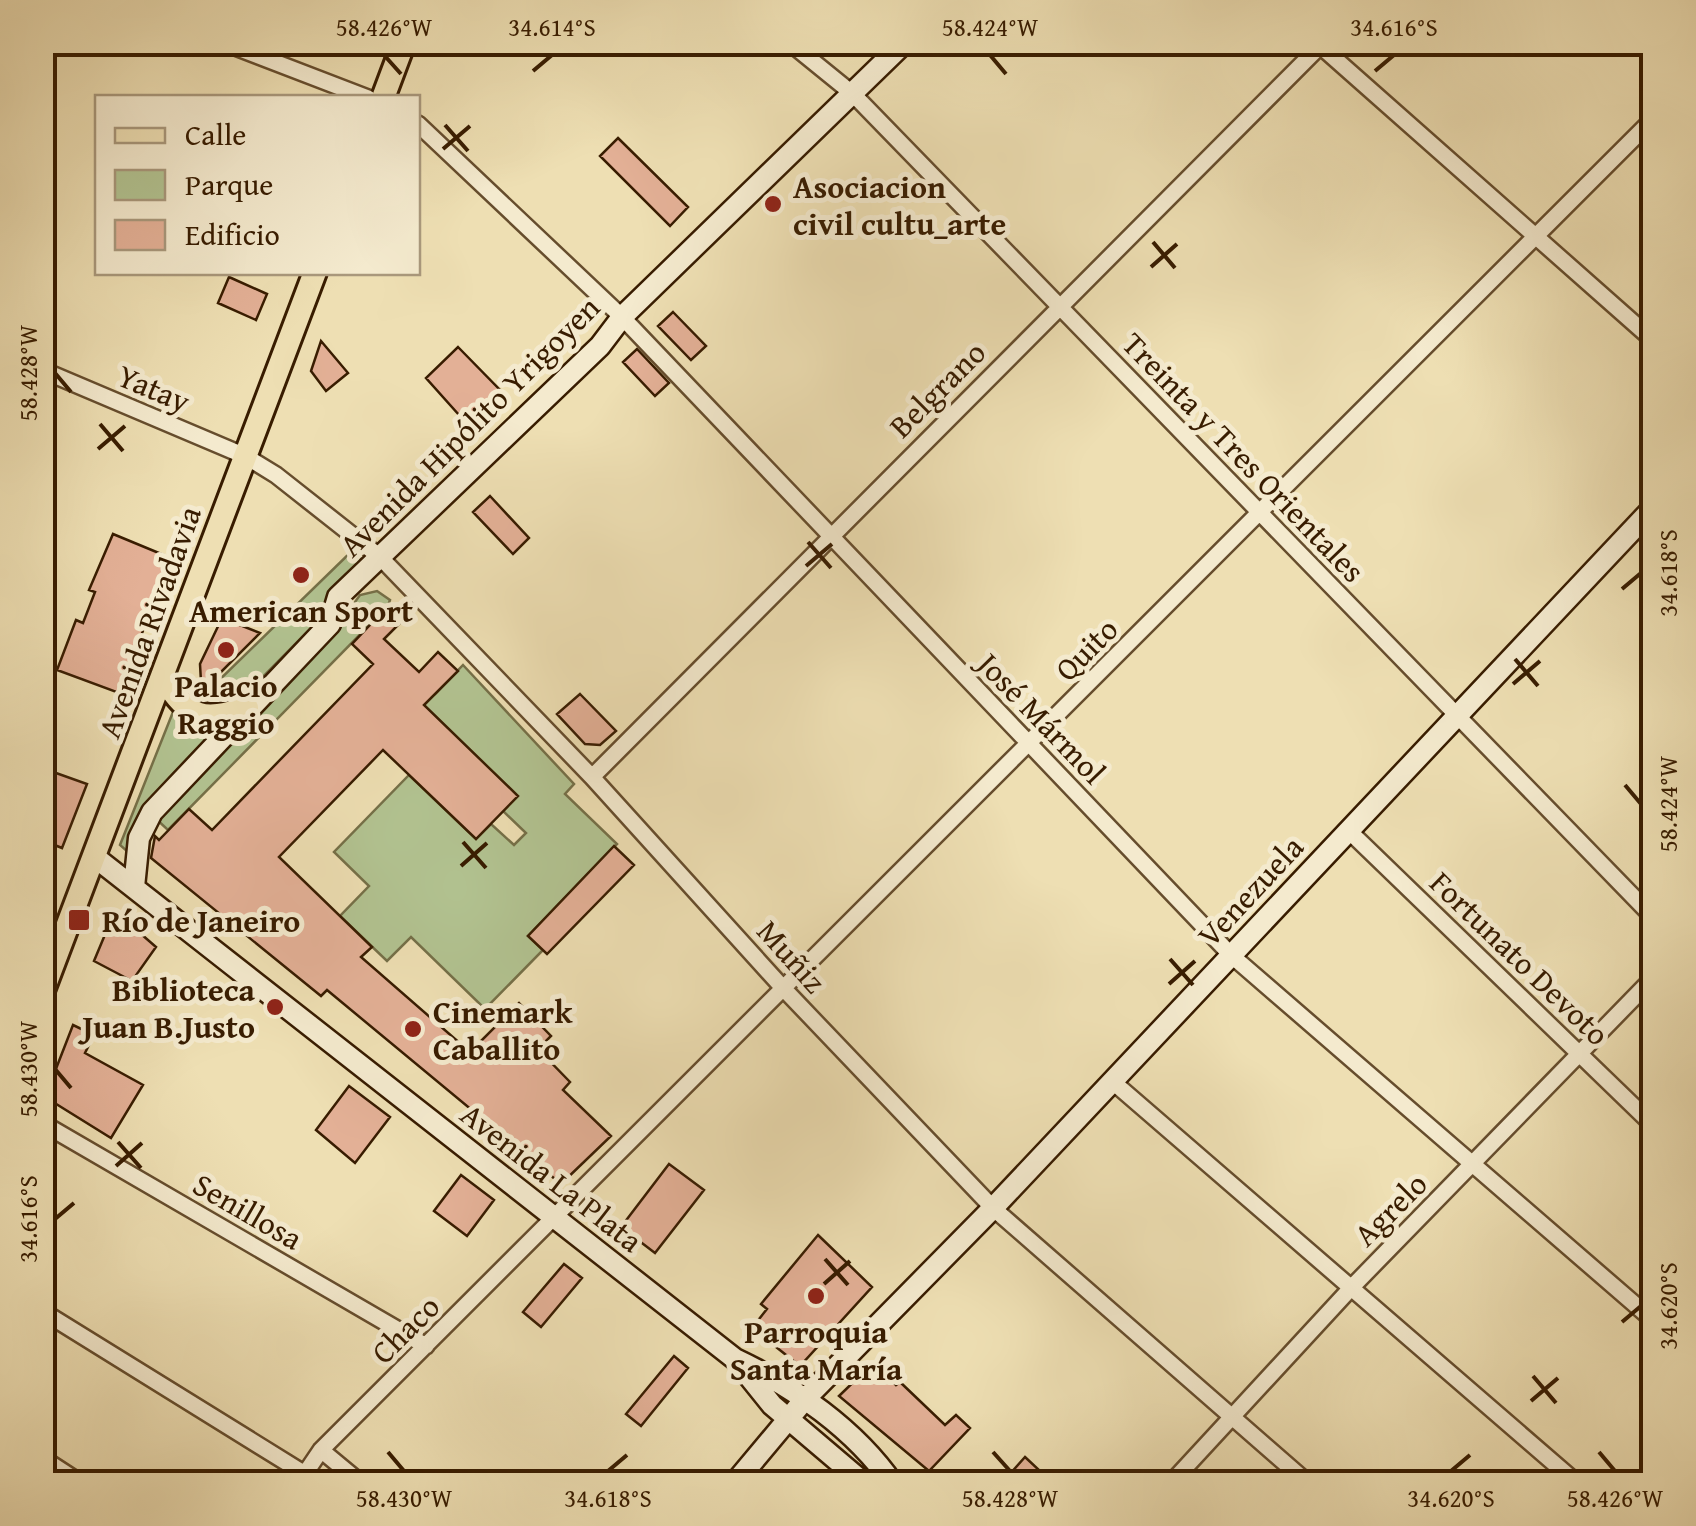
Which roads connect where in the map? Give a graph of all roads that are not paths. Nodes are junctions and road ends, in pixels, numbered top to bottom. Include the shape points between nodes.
1 (46, 42) edge
2 (222, 42) edge
3 (404, 42) edge
4 (788, 42) edge
5 (905, 42) edge
6 (1320, 44) edge
7 (42, 51) edge
8 (853, 94) junction
9 (360, 95) edge
10 (384, 95) edge
11 (1654, 118) edge
12 (420, 126) edge
13 (1535, 237) junction
14 (315, 275) edge
15 (1059, 304) junction
16 (622, 316) junction
17 (1654, 342) edge
18 (42, 370) edge
19 (244, 456) junction
20 (1654, 507) edge
21 (1262, 514) junction
22 (830, 536) junction
23 (380, 557) junction
24 (163, 678) junction
25 (248, 708) junction
26 (1455, 718) junction
27 (1028, 745) junction
28 (592, 777) junction
29 (1348, 830) junction
30 (96, 858) junction
31 (134, 887) junction
32 (1654, 918) edge
33 (1231, 955) junction
34 (1654, 977) edge
35 (784, 988) junction
36 (42, 993) edge
37 (1580, 1054) junction
38 (1112, 1081) junction
39 (42, 1122) edge
40 (1654, 1126) edge
41 (1472, 1164) junction
42 (992, 1208) junction
43 (556, 1218) junction
44 (1351, 1288) junction
45 (42, 1311) edge
46 (1654, 1321) edge
47 (426, 1346) junction
48 (735, 1359) junction
49 (805, 1399) junction
50 (1230, 1416) junction
51 (788, 1418) junction
52 (321, 1450) junction
53 (42, 1458) edge
54 (1654, 1473) edge
55 (302, 1478) edge
56 (82, 1484) edge
57 (362, 1484) edge
58 (734, 1484) edge
59 (865, 1484) edge
60 (893, 1484) edge
61 (1170, 1484) edge
62 (1309, 1484) edge
63 (1578, 1484) edge
64 (1644, 1484) edge

1 - 7 street
2 - 9 street
3 - 10 main road
4 - 8 street, Treinta y Tres Orientales
5 - 8 main road, Avenida Hipólito Yrigoyen
6 - 13 street
6 - 15 street, Belgrano
8 - 15 street, Treinta y Tres Orientales
8 - 16 main road, Avenida Hipólito Yrigoyen
11 - 13 street, Quito
12 - 16 street, José Mármol
13 - 17 street
13 - 21 street, Quito
14 - 19 main road, Avenida Rivadavia
15 - 21 street, Treinta y Tres Orientales
15 - 22 street, Belgrano
16 - 22 street, José Mármol
16 - 23 main road, Avenida Hipólito Yrigoyen via 600,346
18 - 19 street, Yatay
19 - 23 street, Muñiz
19 - 24 main road, Avenida Rivadavia
20 - 26 main road, Venezuela
21 - 26 street, Treinta y Tres Orientales
21 - 27 street, Quito
22 - 27 street, José Mármol
22 - 28 street, Belgrano
23 - 25 main road, Avenida Hipólito Yrigoyen via 334,602 330,624
23 - 28 street, Muñiz
24 - 25 main road via 199,715 221,718
24 - 30 main road, Avenida Rivadavia
25 - 31 main road, Avenida Hipólito Yrigoyen via 152,812 139,838
26 - 29 main road, Venezuela
26 - 32 street, Treinta y Tres Orientales
27 - 33 street, José Mármol
27 - 35 street, Quito
28 - 35 street, Muñiz
29 - 33 main road, Venezuela
29 - 37 street, Fortunato Devoto
30 - 31 main road, Avenida La Plata
30 - 36 main road, Avenida Rivadavia
31 - 43 main road, Avenida La Plata
33 - 38 main road, Venezuela
33 - 41 street, José Mármol
34 - 37 street, Agrelo
35 - 42 street, Muñiz
35 - 43 street, Quito
37 - 40 street, Fortunato Devoto
37 - 41 street, Agrelo
38 - 42 main road, Venezuela
38 - 44 street
39 - 47 street, Senillosa
41 - 44 street, Agrelo
41 - 46 street, José Mármol
42 - 49 main road, Venezuela
42 - 50 street, Muñiz
43 - 47 street, Chaco
43 - 48 main road, Avenida La Plata
44 - 50 street, Agrelo
44 - 63 street
45 - 55 street
47 - 52 street, Chaco
48 - 49 main road, Avenida La Plata via 789,1384
48 - 51 main road, Avenida La Plata
49 - 51 main road, Venezuela
49 - 60 main road, Avenida La Plata via 879,1463
50 - 61 street, Agrelo
50 - 62 street, Muñiz
51 - 58 main road, Venezuela
51 - 59 main road, Avenida La Plata
52 - 55 street, Chaco
52 - 57 street
53 - 56 street
54 - 64 street

